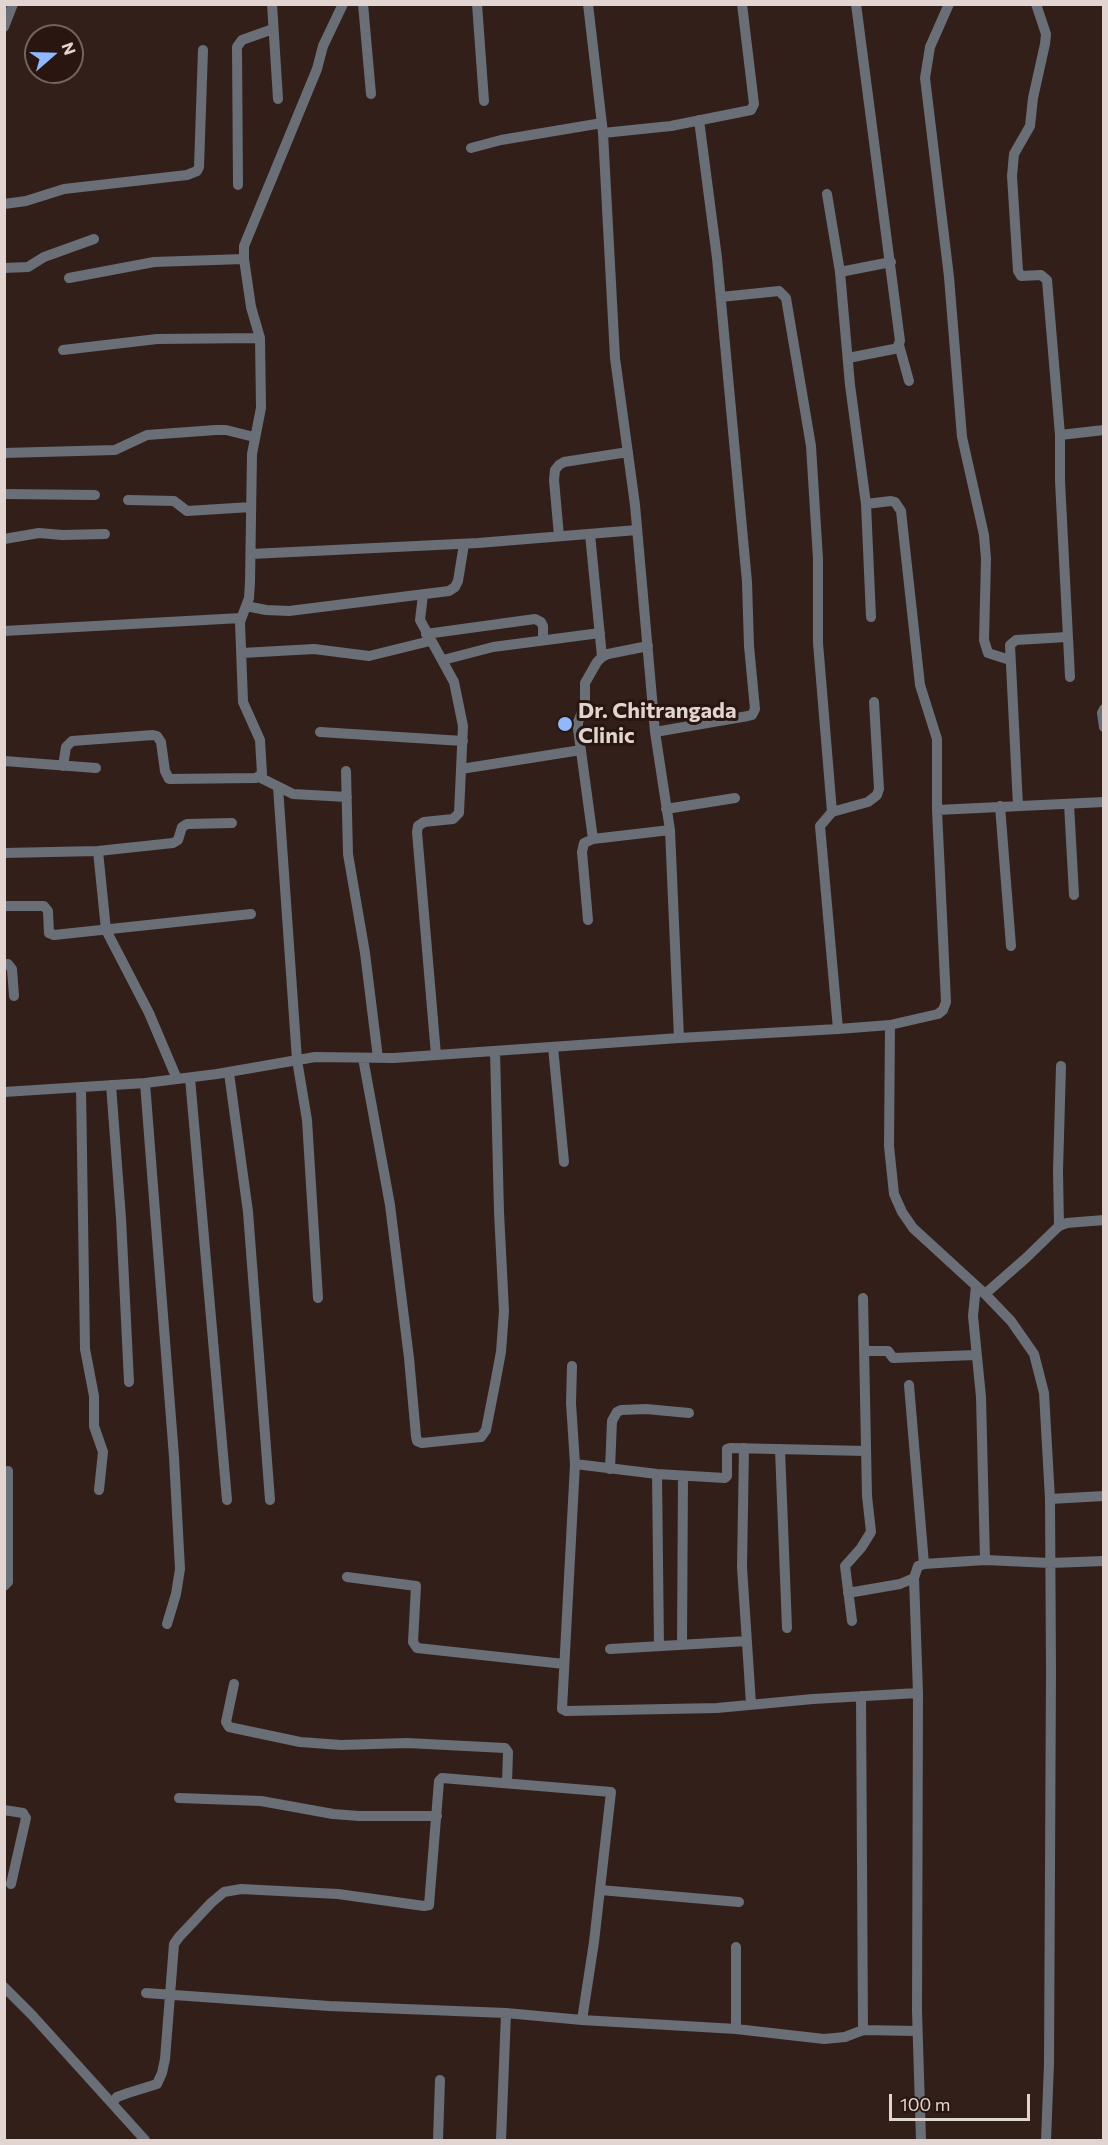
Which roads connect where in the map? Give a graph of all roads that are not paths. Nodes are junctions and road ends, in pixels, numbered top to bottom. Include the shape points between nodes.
1 (13, 4) edge
2 (272, 4) edge
3 (342, 4) edge
4 (363, 4) edge
5 (477, 4) edge
6 (588, 4) edge
7 (742, 4) edge
8 (856, 4) edge
9 (949, 4) edge
10 (1036, 4) edge
11 (4, 27) edge
12 (273, 29) junction
13 (203, 50) dead end
14 (371, 94) dead end
15 (278, 99) dead end
16 (484, 101) dead end
17 (699, 120) junction
18 (602, 128) junction
19 (471, 148) dead end
20 (238, 185) dead end
21 (827, 194) dead end
22 (4, 204) edge
23 (94, 239) dead end
24 (244, 259) junction
25 (891, 262) junction
26 (4, 268) edge
27 (840, 272) junction
28 (69, 278) dead end
29 (721, 297) junction
30 (260, 338) junction
31 (899, 345) junction
32 (63, 350) dead end
33 (848, 358) junction
34 (909, 381) dead end
35 (1104, 430) edge
36 (1060, 435) junction
37 (255, 438) junction
38 (628, 452) junction
39 (4, 453) edge
40 (4, 494) edge
41 (94, 495) dead end
42 (128, 500) dead end
43 (866, 504) junction
44 (251, 507) junction
45 (637, 530) junction
46 (105, 534) dead end
47 (591, 534) junction
48 (558, 536) junction
49 (4, 539) edge
50 (464, 544) junction
51 (250, 554) junction
52 (423, 595) junction
53 (246, 606) junction
54 (871, 617) dead end
55 (241, 618) junction
56 (4, 631) edge
57 (600, 633) junction
58 (428, 637) junction
59 (1067, 638) junction
60 (543, 640) junction
61 (648, 646) junction
62 (242, 653) junction
63 (602, 657) junction
64 (443, 660) junction
65 (1010, 660) junction
66 (1070, 677) dead end
67 (874, 702) dead end
68 (1104, 709) edge
69 (1104, 727) edge
70 (320, 732) dead end
71 (655, 732) junction
72 (463, 741) junction
73 (581, 750) junction
74 (4, 761) edge
75 (63, 766) junction
76 (96, 768) dead end
77 (461, 769) junction
78 (346, 771) dead end
79 (259, 777) junction
80 (278, 787) junction
81 (347, 797) junction
82 (735, 798) dead end
83 (1104, 802) edge
84 (1069, 804) junction
85 (1000, 806) junction
86 (1018, 806) junction
87 (666, 809) junction
88 (937, 810) junction
89 (832, 812) junction
90 (232, 823) dead end
91 (669, 830) junction
92 (593, 839) junction
93 (98, 851) junction
94 (4, 853) edge
95 (1074, 895) dead end
96 (4, 906) edge
97 (251, 914) dead end
98 (588, 920) dead end
99 (106, 930) junction
100 (1011, 946) dead end
101 (4, 964) edge
102 (14, 996) dead end
103 (890, 1025) junction
104 (838, 1029) junction
105 (679, 1038) junction
106 (553, 1047) junction
107 (495, 1051) junction
108 (436, 1055) junction
109 (363, 1058) junction
110 (378, 1058) junction
111 (297, 1060) junction
112 (1061, 1066) dead end
113 (228, 1072) junction
114 (190, 1078) junction
115 (177, 1079) junction
116 (145, 1083) junction
117 (111, 1085) junction
118 (81, 1087) junction
119 (4, 1092) edge
120 (564, 1162) dead end
121 (1104, 1220) edge
122 (1059, 1226) junction
123 (976, 1286) junction
124 (985, 1294) junction
125 (318, 1298) dead end
126 (863, 1298) dead end
127 (864, 1351) junction
128 (976, 1355) junction
129 (572, 1366) dead end
130 (129, 1382) dead end
131 (909, 1386) dead end
132 (689, 1413) dead end
133 (744, 1448) junction
134 (780, 1449) junction
135 (866, 1451) junction
136 (575, 1464) junction
137 (610, 1469) junction
138 (8, 1471) dead end
139 (657, 1474) junction
140 (683, 1476) junction
141 (99, 1490) dead end
142 (1104, 1496) edge
143 (1050, 1499) junction
144 (227, 1500) dead end
145 (270, 1500) dead end
146 (985, 1560) junction
147 (1104, 1561) edge
148 (1050, 1563) junction
149 (924, 1564) junction
150 (347, 1577) dead end
151 (914, 1578) junction
152 (4, 1586) edge
153 (848, 1593) junction
154 (852, 1621) dead end
155 (167, 1624) dead end
156 (787, 1628) dead end
157 (747, 1641) junction
158 (682, 1645) junction
159 (659, 1646) junction
160 (610, 1649) dead end
161 (564, 1664) junction
162 (234, 1684) dead end
163 (918, 1693) junction
164 (861, 1696) junction
165 (751, 1704) junction
166 (507, 1783) junction
167 (179, 1798) dead end
168 (4, 1810) edge
169 (437, 1816) junction
170 (11, 1884) dead end
171 (600, 1890) junction
172 (739, 1902) dead end
173 (736, 1947) dead end
174 (4, 1987) edge
175 (146, 1993) dead end
176 (170, 1994) junction
177 (507, 2013) junction
178 (582, 2020) junction
179 (736, 2029) junction
180 (863, 2030) junction
181 (917, 2031) junction
182 (440, 2079) dead end
183 (112, 2103) junction
184 (145, 2140) edge
185 (438, 2140) edge
186 (501, 2140) edge
187 (921, 2140) edge
188 (1046, 2140) edge

1 - 11 street
2 - 12 street
3 - 24 street via 247,238
4 - 14 street
5 - 16 street
6 - 18 street
7 - 17 street via 753,109
8 - 25 street
9 - 65 street via 930,47 925,78 949,277 962,437 984,535 984,640 988,653
10 - 36 street via 1046,44 1029,126 1014,154 1011,176 1018,271 1024,277 1044,276 1047,280
12 - 15 street
12 - 20 street via 243,40 237,47
13 - 22 street via 197,171 64,189
17 - 18 street via 671,126
17 - 29 street
18 - 19 street via 501,140
18 - 38 street via 615,358
21 - 27 street
23 - 26 street via 28,267
24 - 28 street via 154,262
24 - 30 street
25 - 27 street
25 - 31 street
27 - 33 street
29 - 71 street via 755,709 748,716
29 - 89 street via 779,291 786,298 811,446 818,643
30 - 32 street via 157,339
30 - 37 street via 261,408
31 - 33 street
31 - 34 street
33 - 43 street
35 - 36 street
36 - 59 street
37 - 39 street via 216,430 147,435 115,450
37 - 44 street
38 - 45 street
38 - 48 street via 559,465 554,480
40 - 41 street
42 - 44 street via 174,501 187,511
43 - 54 street
43 - 88 street via 891,501 901,511 920,685 937,739
44 - 51 street
45 - 47 street
45 - 61 street
46 - 49 street via 39,533
47 - 48 street
47 - 57 street
48 - 50 street
50 - 51 street
50 - 52 street via 455,587
51 - 53 street
52 - 53 street via 289,611
52 - 58 street via 420,620
53 - 55 street
55 - 56 street
55 - 62 street
57 - 60 street
57 - 63 street
58 - 60 street via 536,620 543,626
58 - 62 street via 369,656 314,649
58 - 64 street
59 - 65 street via 1012,642
59 - 66 street
60 - 64 street
61 - 63 street
61 - 71 street
62 - 79 street via 243,702 260,740
63 - 73 street via 585,683 585,705 578,723
64 - 72 street via 454,682
65 - 86 street
67 - 89 street via 877,795 868,802
68 - 69 street
70 - 72 street
71 - 87 street
72 - 77 street
73 - 77 street
73 - 92 street
74 - 75 street
75 - 76 street
75 - 79 street via 66,747 72,741 153,735 161,742 169,779
77 - 108 street via 458,816 424,822 417,832
78 - 81 street
79 - 80 street
80 - 81 street via 292,794
80 - 111 street
81 - 110 street via 348,854
82 - 87 street
83 - 84 street
84 - 86 street
84 - 95 street
85 - 86 street
85 - 88 street
85 - 100 street
87 - 91 street
88 - 103 street via 946,1002 938,1014
89 - 104 street via 819,833
90 - 93 street via 187,824 172,843
91 - 92 street
91 - 105 street
92 - 98 street via 582,846
93 - 94 street
93 - 99 street
96 - 99 street via 44,906 48,910 49,933 54,935
97 - 99 street
99 - 115 street via 149,1013
101 - 102 street via 12,969
103 - 104 street
103 - 123 street via 889,1146 894,1194 914,1228
104 - 105 street
105 - 106 street
106 - 107 street
106 - 120 street
107 - 108 street
107 - 109 street via 504,1311 501,1352 486,1430 481,1437 422,1443 416,1436 390,1205
108 - 110 street
109 - 110 street
109 - 111 street
111 - 113 street
111 - 125 street via 307,1120
112 - 122 street
113 - 114 street
113 - 145 street via 249,1212
114 - 115 street
114 - 144 street
115 - 116 street
116 - 117 street
116 - 155 street via 180,1569
117 - 118 street
117 - 130 street
118 - 119 street
118 - 141 street via 85,1349 94,1396 94,1426 104,1455
121 - 122 street
122 - 124 street
123 - 124 street
123 - 128 street
124 - 143 street via 1011,1321 1034,1354 1044,1393
126 - 127 street
127 - 128 street via 888,1351 893,1358
127 - 135 street
128 - 146 street via 981,1397
129 - 136 street
131 - 149 street
132 - 137 street via 646,1409 617,1412 612,1421
133 - 134 street
133 - 140 street via 727,1449 726,1478
133 - 157 street via 742,1567
134 - 135 street
134 - 156 street
135 - 153 street via 871,1532 845,1566
136 - 137 street
136 - 161 street
137 - 139 street
138 - 152 street via 8,1582
139 - 140 street
139 - 159 street
140 - 158 street
142 - 143 street
143 - 148 street
146 - 148 street
146 - 149 street
147 - 148 street
148 - 188 street
149 - 151 street via 918,1566
150 - 161 street via 416,1586 413,1642 417,1648
151 - 153 street
151 - 163 street
153 - 154 street
157 - 158 street
157 - 165 street
158 - 159 street
159 - 160 street
161 - 165 street via 562,1707 566,1711
162 - 166 street via 226,1722 229,1727 300,1742 505,1748
163 - 164 street
163 - 181 street
164 - 165 street
164 - 180 street
166 - 169 street via 441,1778
166 - 171 street via 611,1792
167 - 169 street via 261,1801 359,1816
168 - 170 street via 23,1813 26,1818
169 - 176 street via 429,1905 338,1894 241,1889 224,1892 176,1941
171 - 172 street
171 - 178 street
173 - 179 street
174 - 183 street
175 - 176 street
176 - 177 street via 329,2006
176 - 183 street via 162,2073 157,2084 117,2097
177 - 178 street
177 - 186 street
178 - 179 street
179 - 180 street via 834,2039
180 - 181 street
181 - 187 street
182 - 185 street
183 - 184 street

